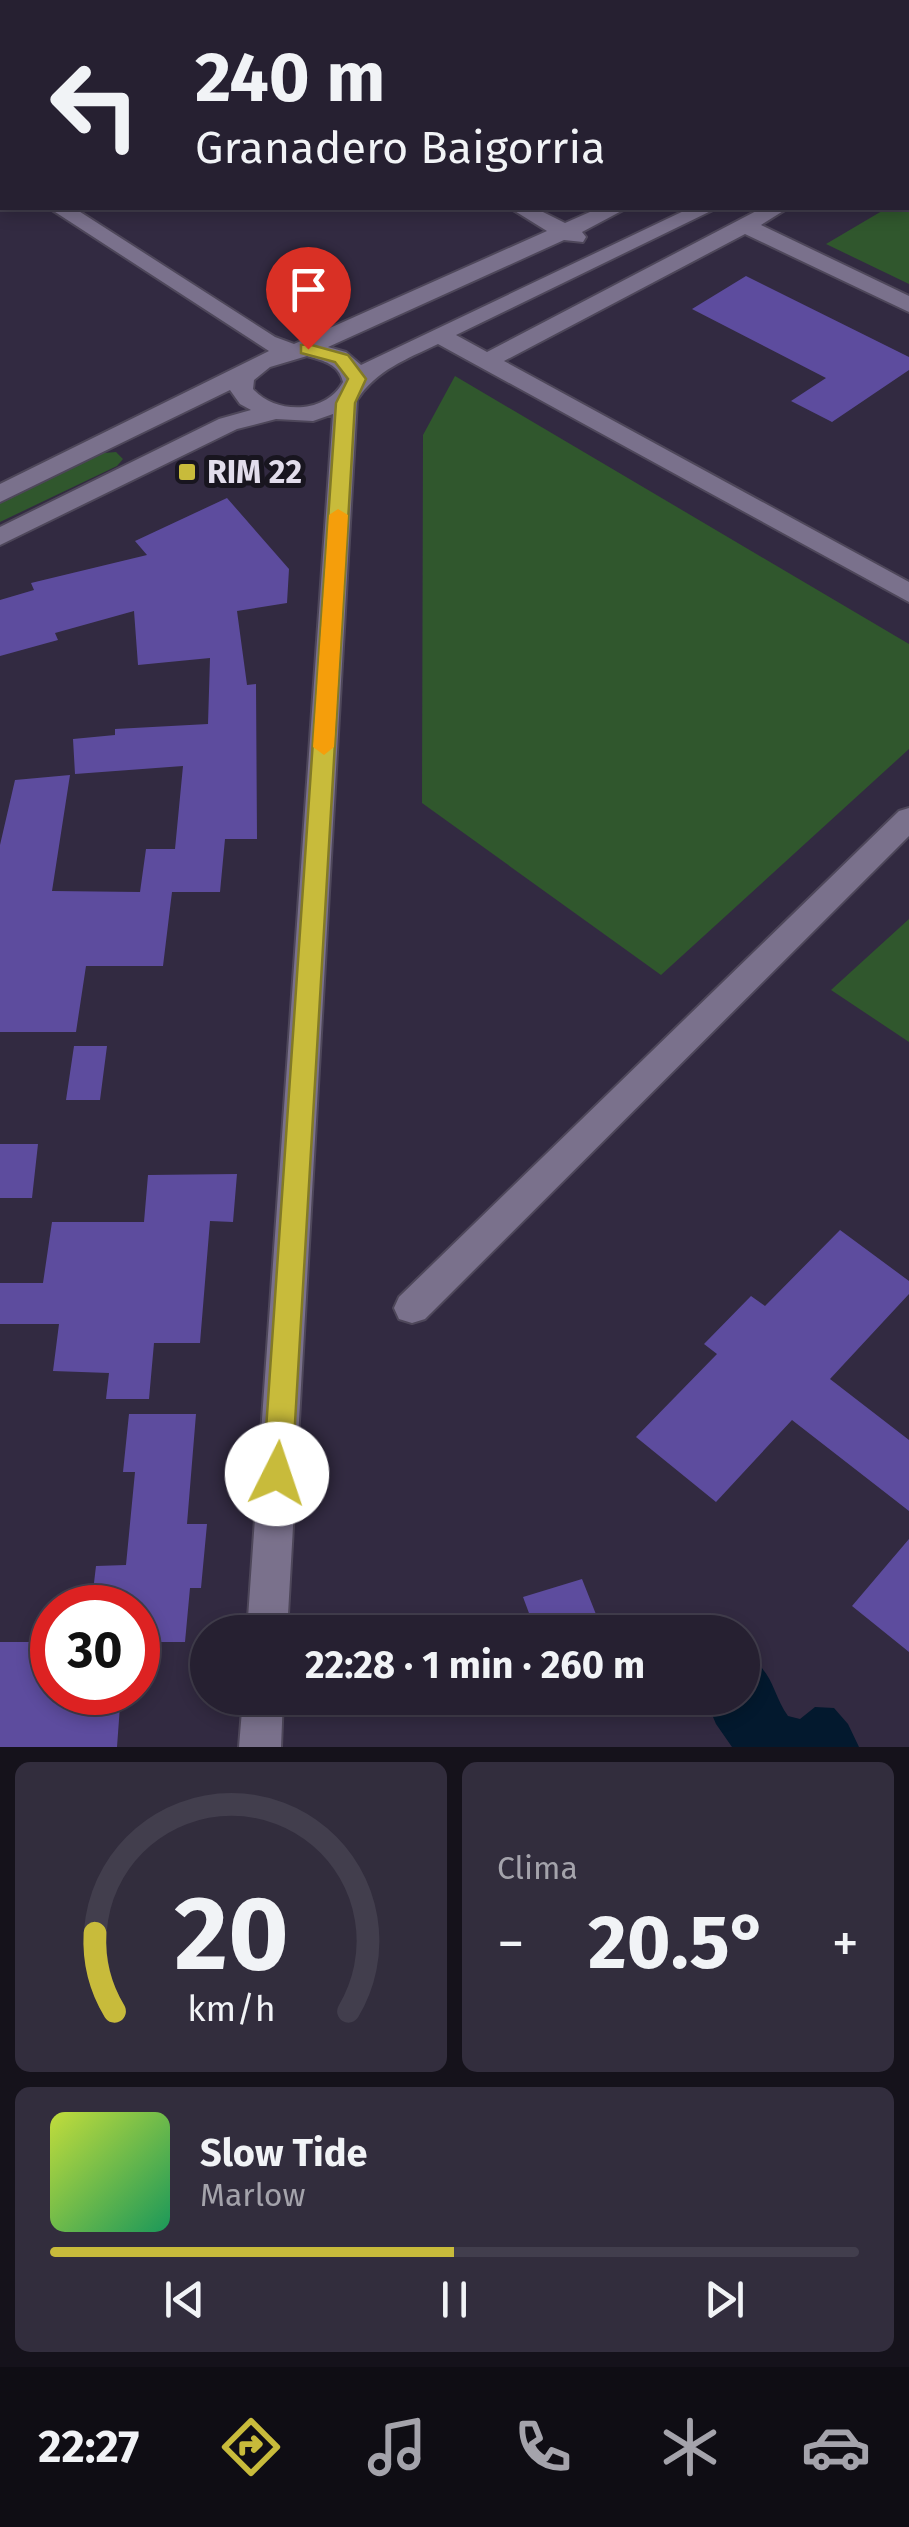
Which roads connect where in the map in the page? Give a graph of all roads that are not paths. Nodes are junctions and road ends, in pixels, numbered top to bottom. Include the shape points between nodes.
1 (63, 210) edge
2 (524, 210) edge
3 (612, 210) edge
4 (702, 210) edge
5 (774, 210) edge
6 (744, 226) junction
7 (564, 232) junction
8 (607, 255) junction
9 (909, 304) edge
10 (438, 334) junction
11 (297, 350) junction
12 (486, 361) junction
13 (246, 373) junction
14 (352, 390) junction
15 (273, 412) junction
16 (0, 494) edge
17 (0, 537) edge
18 (909, 593) edge
19 (909, 818) edge
20 (412, 1308) dead end
21 (268, 1615) edge
22 (262, 1715) edge
23 (260, 1747) edge

1 - 11 street via 267,342
2 - 7 street
3 - 7 street
4 - 8 street
5 - 6 street
6 - 9 street
6 - 12 street
7 - 8 street
7 - 11 street
8 - 10 street
10 - 12 street
10 - 14 street via 372,366
11 - 13 street via 255,362
11 - 14 street via 342,358
12 - 18 street
13 - 15 street via 246,396
13 - 16 street
14 - 15 street via 312,414
14 - 21 street
15 - 17 street via 228,424
19 - 20 street
22 - 23 street

